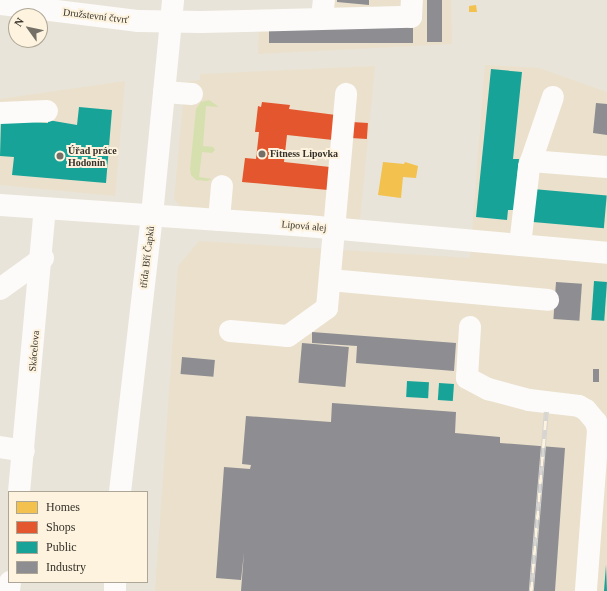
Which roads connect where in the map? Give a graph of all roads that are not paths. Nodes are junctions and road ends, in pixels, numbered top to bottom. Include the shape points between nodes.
1 (173, 0) edge
2 (412, 0) edge
3 (0, 4) edge
4 (323, 9) edge
5 (378, 9) edge
6 (170, 22) junction
7 (164, 92) junction
8 (192, 94) dead end
9 (346, 94) dead end
10 (553, 98) dead end
11 (46, 111) dead end
12 (0, 113) edge
13 (531, 161) junction
14 (607, 167) edge
15 (222, 186) dead end
16 (0, 205) edge
17 (45, 209) junction
18 (152, 215) junction
19 (219, 220) junction
20 (335, 229) junction
21 (520, 246) junction
22 (607, 253) edge
23 (42, 258) junction
24 (330, 280) junction
25 (0, 288) edge
26 (548, 300) dead end
27 (470, 327) dead end
28 (230, 331) dead end
29 (0, 447) edge
30 (24, 451) junction
31 (19, 491) edge
32 (120, 491) edge
33 (586, 591) edge

1 - 6 street
2 - 5 street, Družstevní čtvrť via 411,17
3 - 6 street, Družstevní čtvrť via 139,21
4 - 5 street, Družstevní čtvrť
4 - 6 street, Družstevní čtvrť
6 - 7 street, třída Bří Čapků
7 - 8 street
7 - 18 street, třída Bří Čapků
9 - 20 street
10 - 13 street
11 - 12 street
13 - 14 street
13 - 21 street
15 - 19 street
16 - 17 street, Lipová alej
17 - 18 street, Lipová alej
17 - 23 street, Skácelova
18 - 19 street, Lipová alej
18 - 32 street, třída Bří Čapků
19 - 20 street, Lipová alej
20 - 21 street, Lipová alej
20 - 24 street
21 - 22 street, Lipová alej
23 - 25 street
23 - 30 street, Skácelova
24 - 26 street
24 - 28 street via 327,308 288,336
27 - 33 street via 467,378 488,389 529,400 579,406 596,422 598,430
29 - 30 street
30 - 31 street, Skácelova

